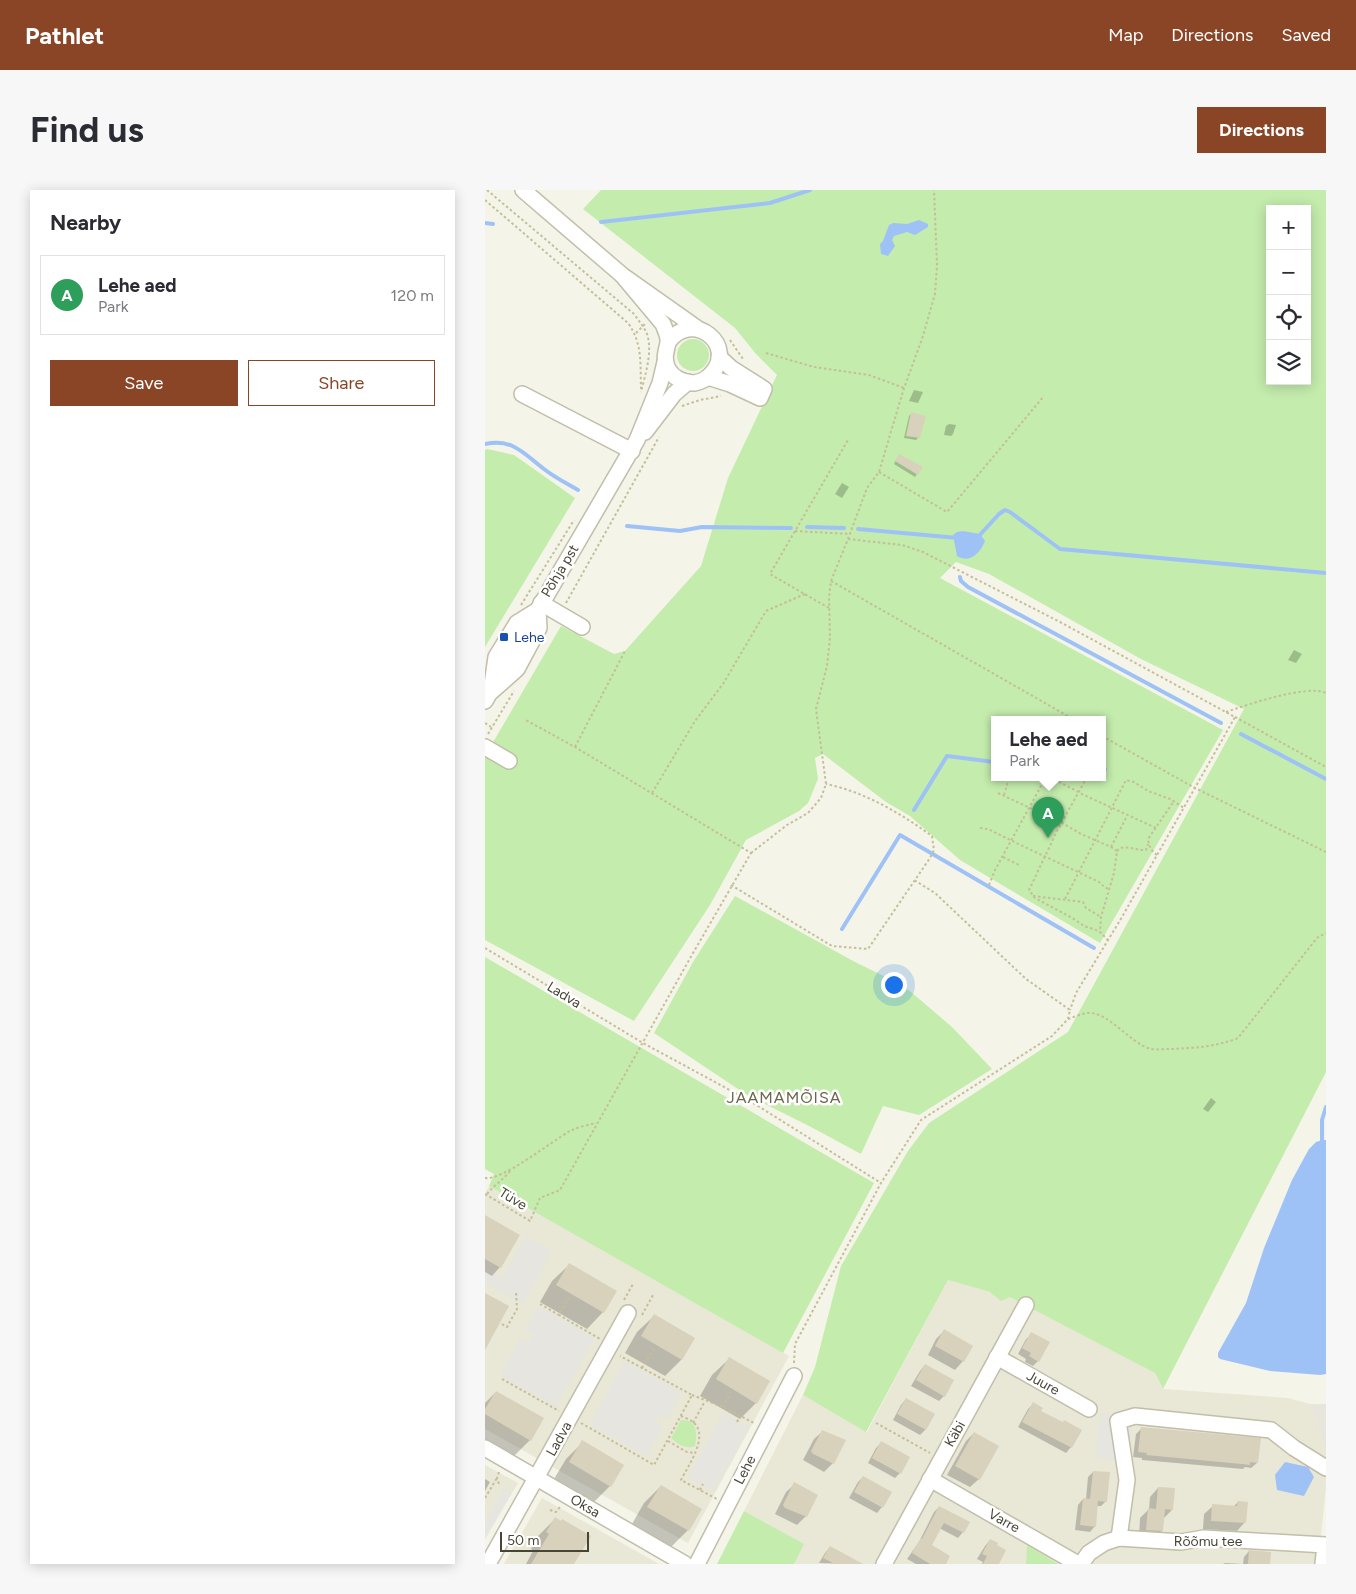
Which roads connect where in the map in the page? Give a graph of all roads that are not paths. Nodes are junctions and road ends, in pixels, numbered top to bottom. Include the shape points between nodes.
1 (523, 190) edge
2 (622, 274) junction
3 (697, 328) junction
4 (668, 342) junction
5 (719, 357) junction
6 (665, 362) junction
7 (708, 378) junction
8 (687, 382) junction
9 (523, 394) dead end
10 (634, 446) junction
11 (539, 606) junction
12 (581, 627) dead end
13 (488, 697) edge
14 (485, 748) edge
15 (509, 761) dead end
16 (1026, 1305) dead end
17 (629, 1313) dead end
18 (997, 1357) junction
19 (794, 1376) road end
20 (1089, 1409) dead end
21 (485, 1448) edge
22 (1326, 1468) edge
23 (537, 1478) junction
24 (930, 1479) junction
25 (1119, 1538) junction
26 (1326, 1541) edge
27 (488, 1564) edge
28 (685, 1564) edge
29 (697, 1564) edge
30 (884, 1564) edge
31 (1079, 1564) edge
32 (1323, 1564) edge

1 - 2 street
2 - 3 street
2 - 4 street via 655,314 667,333
3 - 4 street via 683,329
3 - 5 street via 711,335 719,349
4 - 6 street
5 - 7 street via 718,365
5 - 7 street via 738,380
6 - 8 street via 674,376
6 - 10 street, Põhja pst via 661,383
7 - 8 street
8 - 10 street, Põhja pst
9 - 10 street
10 - 11 street, Põhja pst
11 - 12 street
11 - 13 street, Põhja pst
14 - 15 street
16 - 18 street, Käbi
17 - 23 street, Ladva
18 - 20 street, Juure
18 - 24 street, Käbi
19 - 29 street, Lehe
21 - 23 street, Oksa
22 - 25 street via 1271,1430 1135,1416 1118,1421 1127,1480
23 - 27 street, Ladva
23 - 28 street, Oksa
24 - 30 street, Käbi
24 - 31 street, Varre
25 - 26 street, Rõõmu tee via 1181,1542 1205,1538
25 - 31 street, Rõõmu tee via 1089,1552
26 - 32 street, Rõõmu tee

